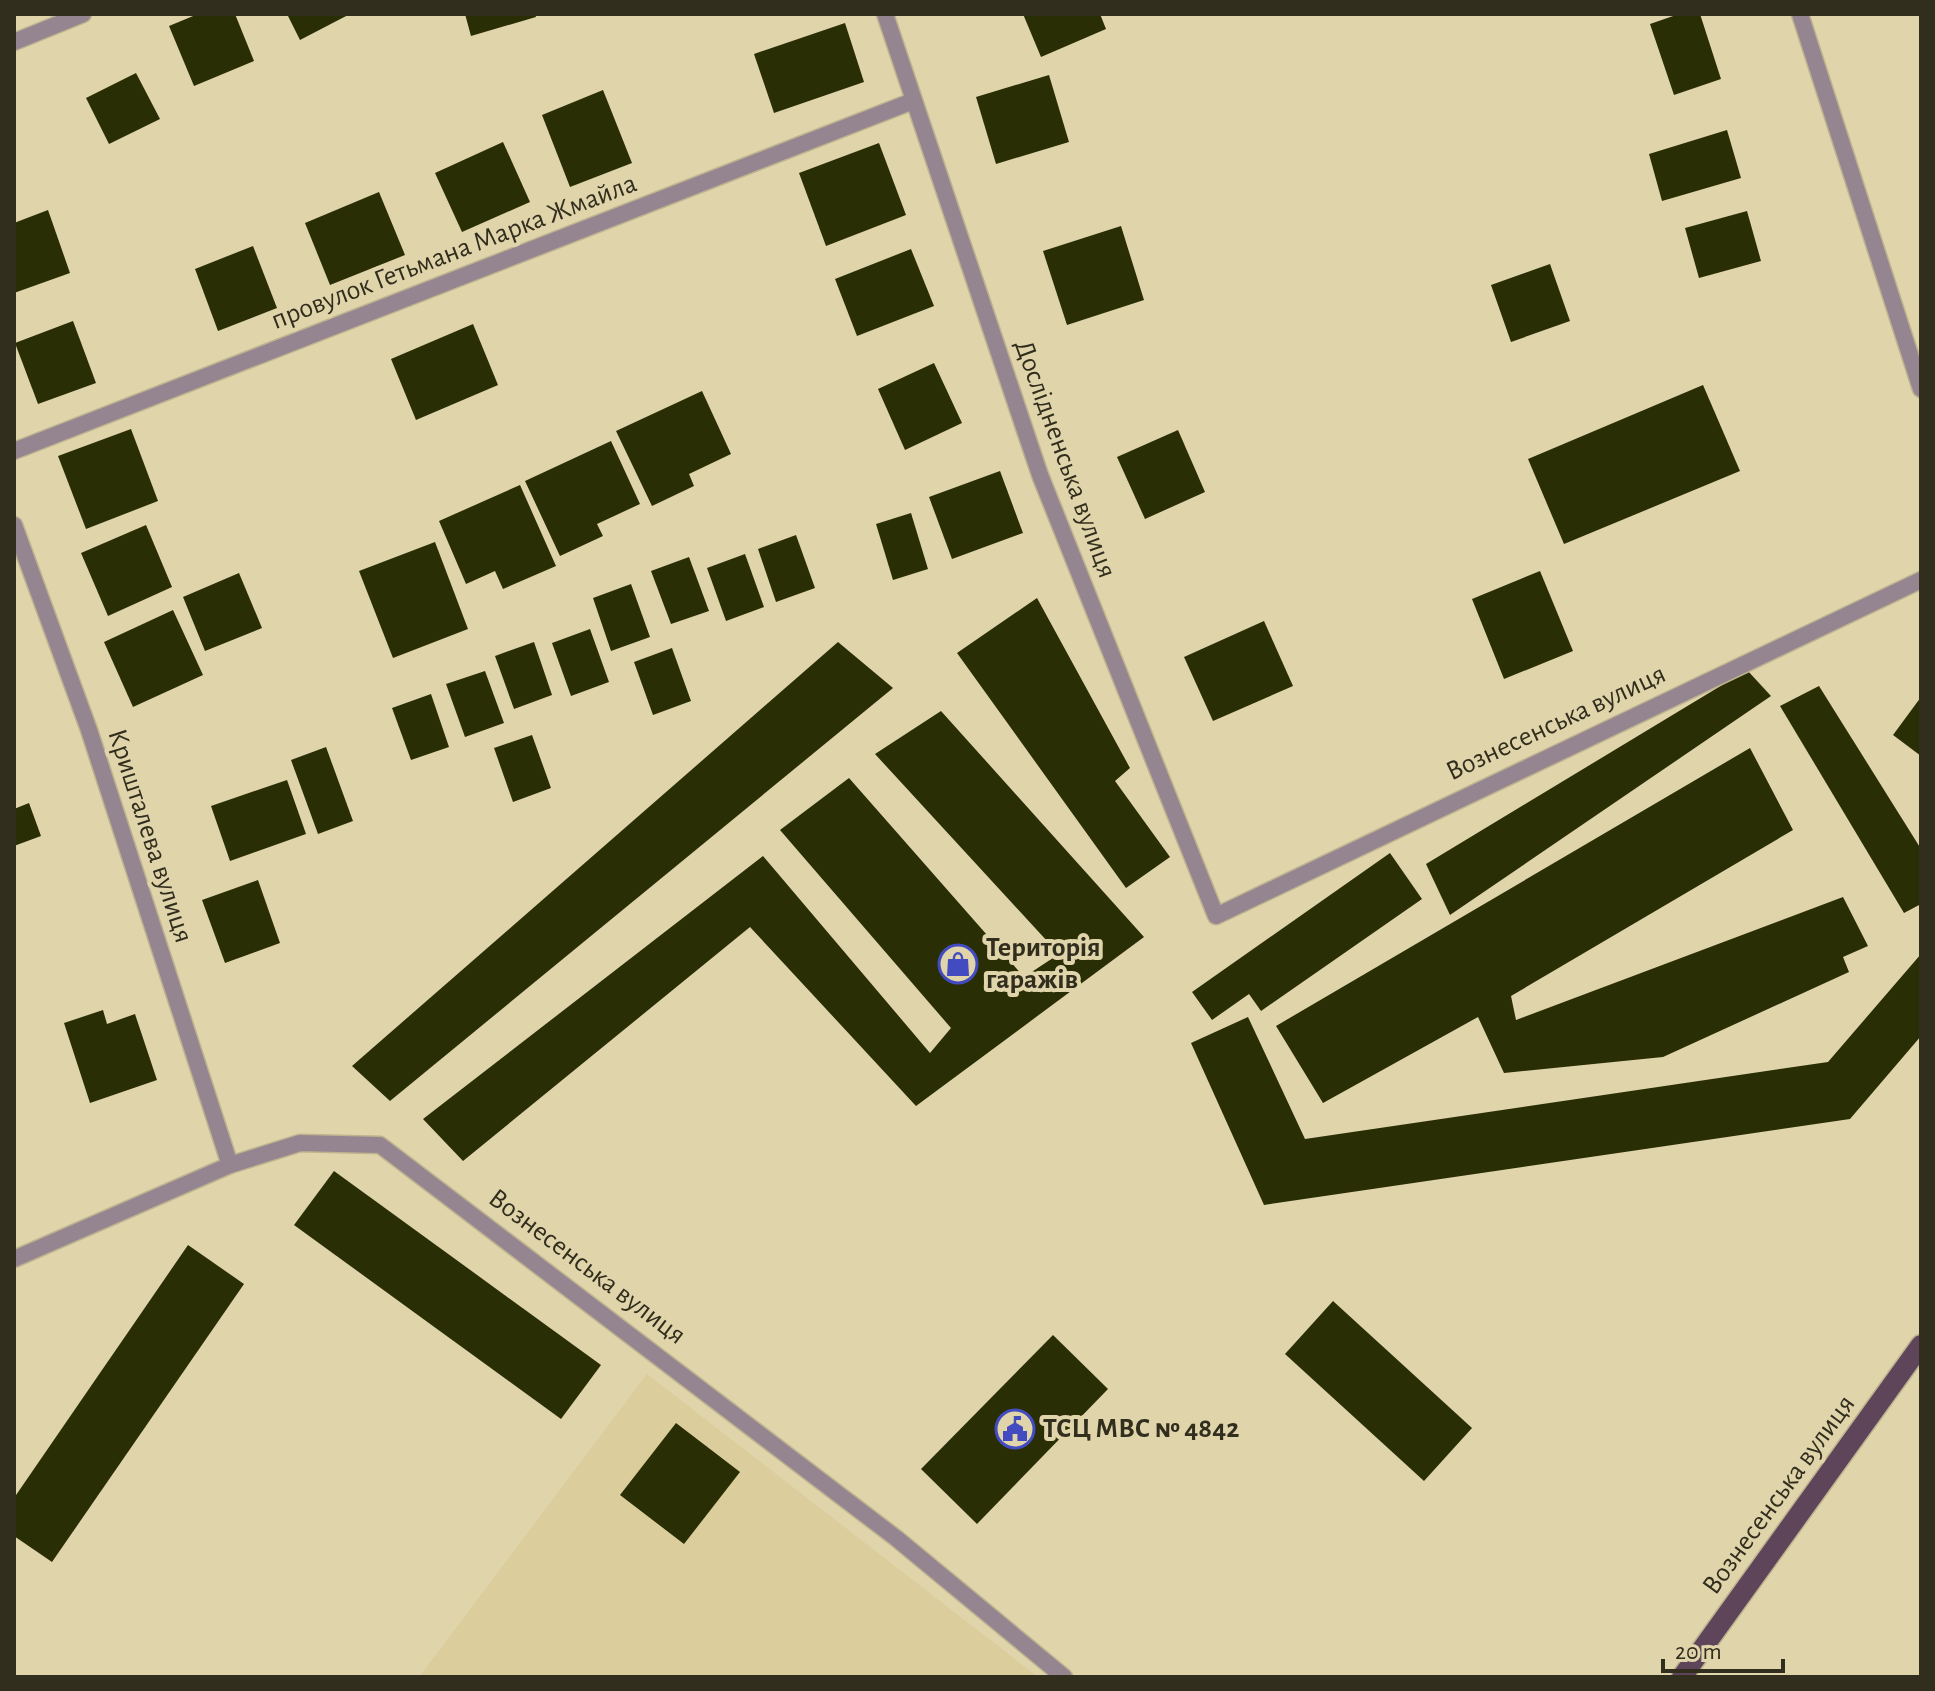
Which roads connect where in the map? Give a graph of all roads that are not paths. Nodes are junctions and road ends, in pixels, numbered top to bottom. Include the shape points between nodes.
1 (83, 14) edge
2 (885, 14) edge
3 (1800, 14) edge
4 (14, 42) edge
5 (913, 101) junction
6 (1921, 389) edge
7 (14, 451) edge
8 (14, 525) edge
9 (1921, 580) edge
10 (1216, 916) joint
11 (230, 1165) junction
12 (14, 1259) edge
13 (1921, 1345) edge
14 (1064, 1677) edge
15 (1682, 1677) edge

1 - 4 street
2 - 5 street, Дослідненська вулиця
3 - 6 street
5 - 7 street, провулок Гетьмана Марка Жмайла
5 - 10 street, Дослідненська вулиця via 1040,475
8 - 11 street, Кришталева вулиця via 89,730
9 - 10 street, Вознесенська вулиця
11 - 12 street, Вознесенська вулиця
11 - 14 street, Вознесенська вулиця via 300,1143 380,1145 896,1538
13 - 15 main road, Вознесенська вулиця

